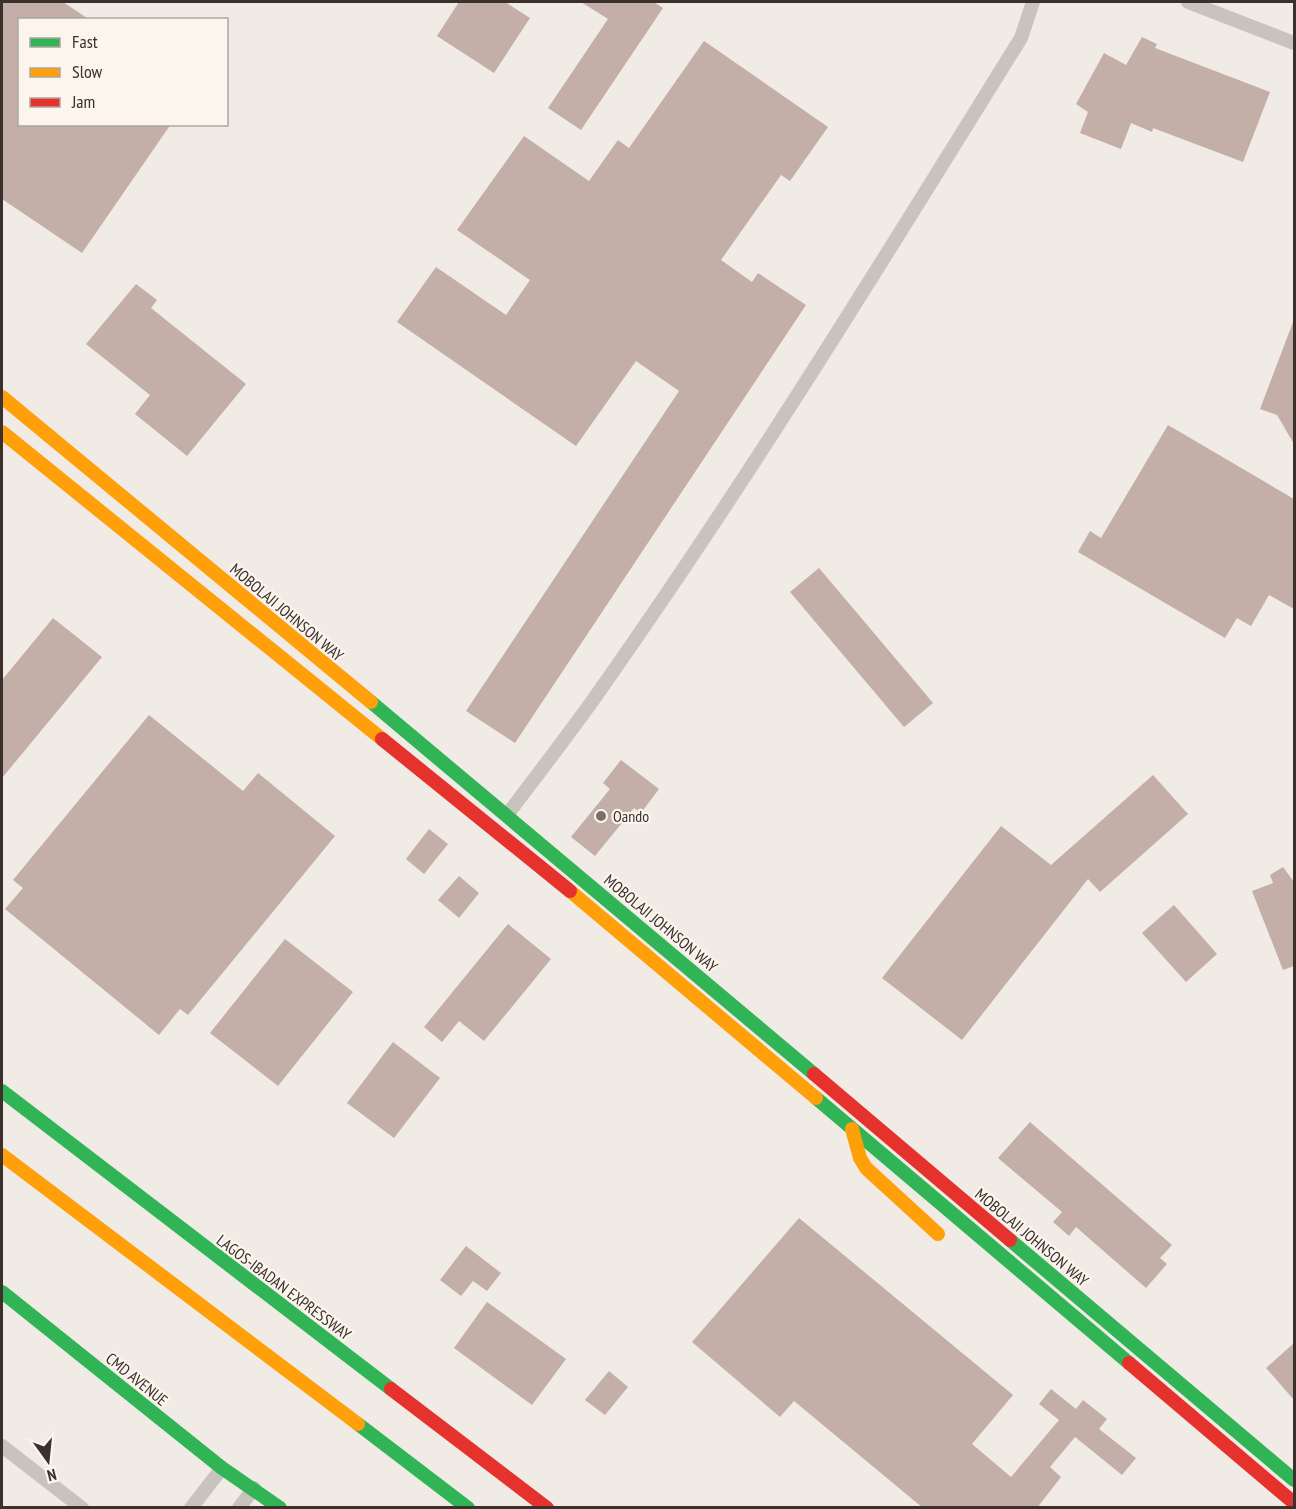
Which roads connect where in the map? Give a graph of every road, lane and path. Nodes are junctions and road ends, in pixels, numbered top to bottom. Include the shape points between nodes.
1 (1033, 2) edge
2 (1188, 2) edge
3 (1294, 44) edge
4 (2, 398) edge
5 (2, 432) edge
6 (507, 815) junction
7 (2, 1091) edge
8 (852, 1129) junction
9 (2, 1155) edge
10 (938, 1234) dead end
11 (2, 1292) edge
12 (2, 1446) edge
13 (222, 1468) junction
14 (1294, 1480) edge
15 (254, 1488) junction
16 (1294, 1503) edge
17 (82, 1508) edge
18 (190, 1508) edge
19 (239, 1508) edge
20 (280, 1508) edge
21 (468, 1508) edge
22 (547, 1508) edge

1 - 6 street via 1021,38 856,304 604,684
2 - 3 street
4 - 6 main road, MOBOLAJI JOHNSON WAY
5 - 8 main road, MOBOLAJI JOHNSON WAY via 600,915
6 - 14 main road, MOBOLAJI JOHNSON WAY
7 - 22 main road, LAGOS-IBADAN EXPRESSWAY
8 - 10 main road via 866,1168
8 - 16 main road, MOBOLAJI JOHNSON WAY
9 - 21 main road
11 - 13 main road, CMD AVENUE
12 - 17 street
13 - 15 main road, CMD AVENUE
13 - 18 street
15 - 19 street
15 - 20 main road, CMD AVENUE

